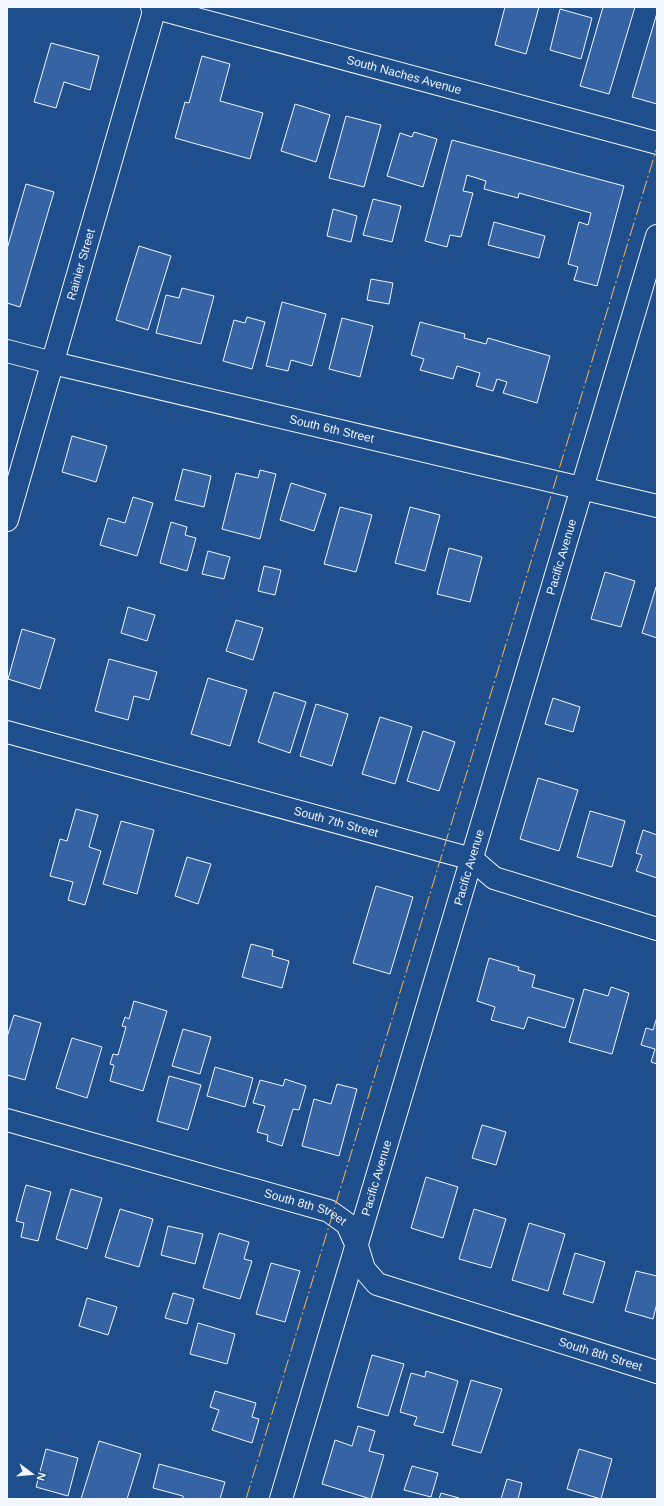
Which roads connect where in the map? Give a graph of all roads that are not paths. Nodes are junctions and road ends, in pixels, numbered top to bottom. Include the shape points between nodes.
1 (154, 8) edge
2 (657, 143) edge
3 (657, 236) edge
4 (7, 351) edge
5 (53, 363) junction
6 (582, 489) junction
7 (657, 506) edge
8 (7, 520) edge
9 (7, 732) edge
10 (472, 859) junction
11 (657, 929) edge
12 (7, 1120) edge
13 (357, 1246) junction
14 (657, 1372) edge
15 (281, 1499) edge

1 - 2 street, South Naches Avenue
1 - 5 street, Rainier Street
3 - 6 street, Pacific Avenue
4 - 5 street, South 6th Street
5 - 6 street, South 6th Street
5 - 8 street, Rainier Street
6 - 7 street, South 6th Street
6 - 10 street, Pacific Avenue
9 - 10 street, South 7th Street
10 - 11 street, South 7th Street via 494,878
10 - 13 street, Pacific Avenue
12 - 13 street, South 8th Street via 329,1211 346,1224
13 - 14 street, South 8th Street via 364,1268 377,1284
13 - 15 street, Pacific Avenue

